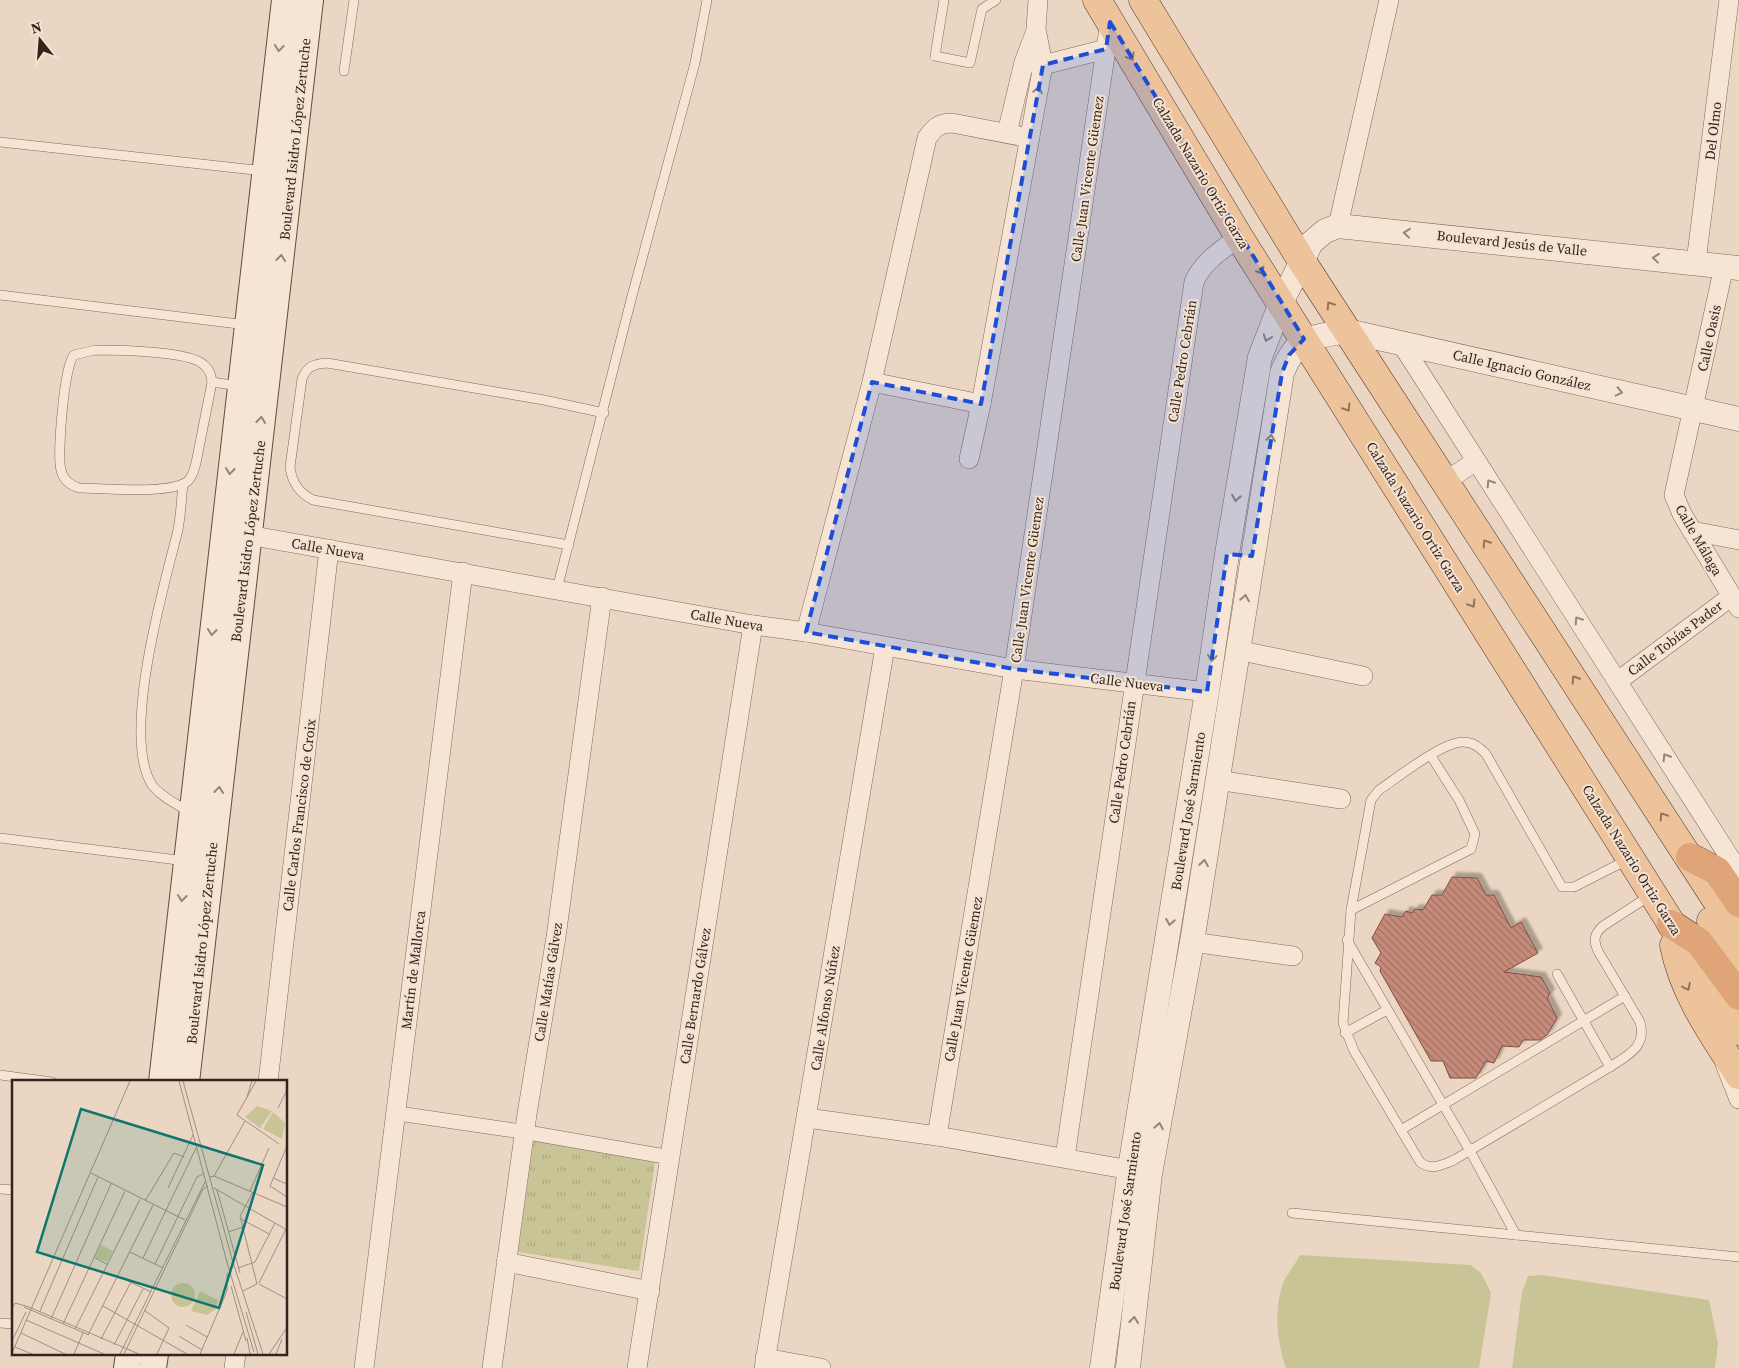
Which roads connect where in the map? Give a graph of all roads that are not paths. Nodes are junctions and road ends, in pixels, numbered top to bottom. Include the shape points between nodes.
1 (285, 0) edge
2 (310, 0) edge
3 (354, 0) edge
4 (707, 0) edge
5 (944, 0) edge
6 (996, 0) edge
7 (1038, 0) edge
8 (1143, 0) edge
9 (1389, 0) edge
10 (1729, 0) edge
11 (1104, 11) edge
12 (1036, 29) junction
13 (1106, 49) junction
14 (1024, 62) junction
15 (1043, 65) junction
16 (344, 71) dead end
17 (1007, 133) junction
18 (1030, 138) junction
19 (0, 142) edge
20 (278, 174) junction
21 (1338, 226) junction
22 (1239, 237) junction
23 (1696, 262) junction
24 (1303, 263) junction
25 (1732, 267) edge
26 (0, 295) edge
27 (1281, 303) junction
28 (259, 328) junction
29 (1347, 331) junction
30 (1304, 339) junction
31 (1401, 343) junction
32 (212, 382) junction
33 (872, 382) junction
34 (252, 388) junction
35 (981, 404) junction
36 (1695, 410) junction
37 (604, 414) junction
38 (1739, 419) edge
39 (969, 458) dead end
40 (1476, 461) junction
41 (1446, 481) junction
42 (183, 484) junction
43 (1692, 530) junction
44 (248, 535) junction
45 (1739, 540) edge
46 (569, 545) junction
47 (329, 549) junction
48 (1227, 554) junction
49 (1252, 556) junction
50 (463, 572) junction
51 (557, 589) junction
52 (602, 596) junction
53 (1735, 602) edge
54 (753, 625) junction
55 (806, 632) junction
56 (885, 647) junction
57 (1237, 650) junction
58 (1014, 668) junction
59 (1363, 676) dead end
60 (1618, 681) junction
61 (1134, 682) junction
62 (1207, 692) junction
63 (1431, 756) junction
64 (1217, 780) junction
65 (1341, 799) dead end
66 (204, 815) junction
67 (0, 838) edge
68 (1690, 857) junction
69 (1631, 858) junction
70 (186, 861) junction
71 (1739, 872) edge
72 (1653, 894) junction
73 (1739, 903) edge
74 (1351, 910) junction
75 (1671, 924) junction
76 (1739, 935) edge
77 (1347, 940) junction
78 (1192, 942) junction
79 (1293, 956) dead end
80 (1739, 966) edge
81 (1557, 974) dead end
82 (1624, 996) junction
83 (1739, 996) edge
84 (1387, 1010) junction
85 (1582, 1021) junction
86 (1345, 1034) junction
87 (1729, 1038) edge
88 (1610, 1067) junction
89 (0, 1075) edge
90 (1739, 1075) edge
91 (37, 1080) edge
92 (162, 1080) edge
93 (186, 1080) edge
94 (268, 1080) edge
95 (1739, 1099) edge
96 (1443, 1105) junction
97 (395, 1113) junction
98 (807, 1118) junction
99 (1401, 1130) junction
100 (525, 1132) junction
101 (937, 1136) junction
102 (1470, 1151) junction
103 (668, 1157) junction
104 (1065, 1157) junction
105 (1140, 1171) junction
106 (1292, 1213) dead end
107 (1516, 1235) junction
108 (1739, 1258) edge
109 (506, 1262) junction
110 (650, 1291) junction
111 (764, 1363) edge
112 (364, 1368) edge
113 (492, 1368) edge
114 (637, 1368) edge
115 (821, 1368) edge
116 (1102, 1368) edge
117 (1128, 1368) edge

1 -> 20 main road, Boulevard Isidro López Zertuche
2 - 20 main road, Boulevard Isidro López Zertuche
3 - 16 lane
4 - 37 lane via 695,63 632,296
5 - 6 lane via 935,56 970,63 982,9
7 - 12 street
8 - 24 main road
9 - 21 street
10 - 23 street, Del Olmo
11 - 13 street, Calle Juan Vicente Güemez
11 -> 22 main road, Calzada Nazario Ortiz Garza
12 - 14 street
12 - 15 street
13 - 15 street
13 - 58 street, Calle Juan Vicente Güemez
14 - 15 street
14 - 17 street
18 -> 15 street
17 - 18 street
17 - 33 street via 944,123 934,128 927,138
18 - 35 street
19 - 20 lane
20 - 28 main road, Boulevard Isidro López Zertuche
23 -> 21 street, Boulevard Jesús de Valle
21 - 24 street via 1317,236
22 -> 27 main road, Calzada Nazario Ortiz Garza
22 - 61 street, Calle Pedro Cebrián via 1199,270 1194,282
23 - 25 street, Boulevard Jesús de Valle
24 - 27 street, Boulevard José Sarmiento
29 -> 24 main road
25 - 36 street, Calle Oasis
26 - 28 lane
27 - 30 main road, Calzada Nazario Ortiz Garza
27 -> 48 street, Boulevard José Sarmiento via 1260,357
28 - 34 main road, Boulevard Isidro López Zertuche
29 - 30 street, Calle Ignacio González
29 - 31 street, Calle Ignacio González
29 - 41 main road
49 -> 30 street, Boulevard José Sarmiento via 1282,373 1289,356
30 -> 69 main road, Calzada Nazario Ortiz Garza
31 -> 36 street, Calle Ignacio González
31 - 40 street
32 - 34 lane
32 - 42 lane via 192,477
32 - 42 lane via 204,364 190,357 95,350 79,353 69,362 59,456 67,482 79,488 167,490
33 - 35 street
33 - 55 street
44 -> 34 main road, Boulevard Isidro López Zertuche
34 -> 66 main road, Boulevard Isidro López Zertuche
35 - 39 street
36 - 38 street, Calle Ignacio González
36 - 43 street, Calle Málaga via 1674,495
37 - 46 lane
37 - 46 lane via 544,400 334,363 316,363 306,369 302,378 290,467 292,479 304,495 313,500
40 - 41 street
60 -> 40 street
68 -> 41 main road
42 - 66 lane via 177,532 150,648 142,708 142,746 147,773 159,794
43 - 45 street
43 - 53 street, Calle Málaga
44 - 47 street, Calle Nueva
66 -> 44 main road, Boulevard Isidro López Zertuche
46 - 51 lane
47 - 50 street, Calle Nueva
47 - 94 street, Calle Carlos Francisco de Croix
48 - 49 street
48 -> 62 street, Boulevard José Sarmiento
57 -> 49 street, Boulevard José Sarmiento
50 - 51 street, Calle Nueva
50 - 97 street, Martín de Mallorca
51 - 52 street, Calle Nueva
52 - 54 street, Calle Nueva
52 - 100 street, Calle Matías Gálvez via 556,937
53 - 60 street, Calle Tobías Pader
54 - 55 street, Calle Nueva
54 - 103 street, Calle Bernardo Gálvez
55 - 56 street, Calle Nueva
56 - 58 street, Calle Nueva
56 - 98 street, Calle Alfonso Núñez
57 - 59 street
57 - 64 street, Boulevard José Sarmiento
58 - 61 street, Calle Nueva
58 - 101 street, Calle Juan Vicente Güemez
71 -> 60 street
61 - 62 street, Calle Nueva
61 - 104 street, Calle Pedro Cebrián
62 -> 105 street, Boulevard José Sarmiento
63 - 69 lane via 1448,745 1462,742 1478,746 1486,754 1562,887 1574,887
63 - 74 lane via 1379,790 1372,800
63 - 74 lane via 1459,800 1475,834 1471,849
64 - 65 street
78 -> 64 street, Boulevard José Sarmiento
66 - 70 main road, Boulevard Isidro López Zertuche
66 - 93 main road, Boulevard Isidro López Zertuche
67 - 70 lane
68 - 73 highway via 1717,871
68 - 76 main road
68 - 80 main road via 1694,886 1702,906
69 - 72 main road, Calzada Nazario Ortiz Garza
70 -> 92 main road, Boulevard Isidro López Zertuche
72 - 75 main road, Calzada Nazario Ortiz Garza
72 - 82 lane via 1603,926 1595,938 1598,951
74 - 77 lane
75 - 83 highway via 1699,942
75 -> 87 main road via 1676,959 1684,980
77 - 84 lane
77 - 86 lane via 1342,1013
78 - 79 street
105 -> 78 street, Boulevard José Sarmiento
81 - 85 lane
82 - 85 lane
82 - 88 lane via 1640,1022 1641,1044
84 - 86 lane
84 - 96 lane
85 - 88 lane
85 - 96 lane
86 - 99 lane
87 - 90 main road
87 - 95 street
88 - 102 lane
89 - 91 lane
96 - 99 lane
96 - 102 lane
97 - 100 street
97 - 112 street, Martín de Mallorca
98 - 101 street
98 - 111 street, Calle Alfonso Núñez
99 - 102 lane via 1424,1166 1435,1167
100 - 103 street
100 - 109 street, Calle Matías Gálvez
101 - 104 street
102 - 107 lane
103 - 110 street, Calle Bernardo Gálvez
104 - 105 street
105 - 116 street, Boulevard José Sarmiento
117 -> 105 street, Boulevard José Sarmiento
106 - 107 lane
107 - 108 lane
109 - 110 street
109 - 113 street, Calle Matías Gálvez
110 - 114 street, Calle Bernardo Gálvez
111 - 115 street

